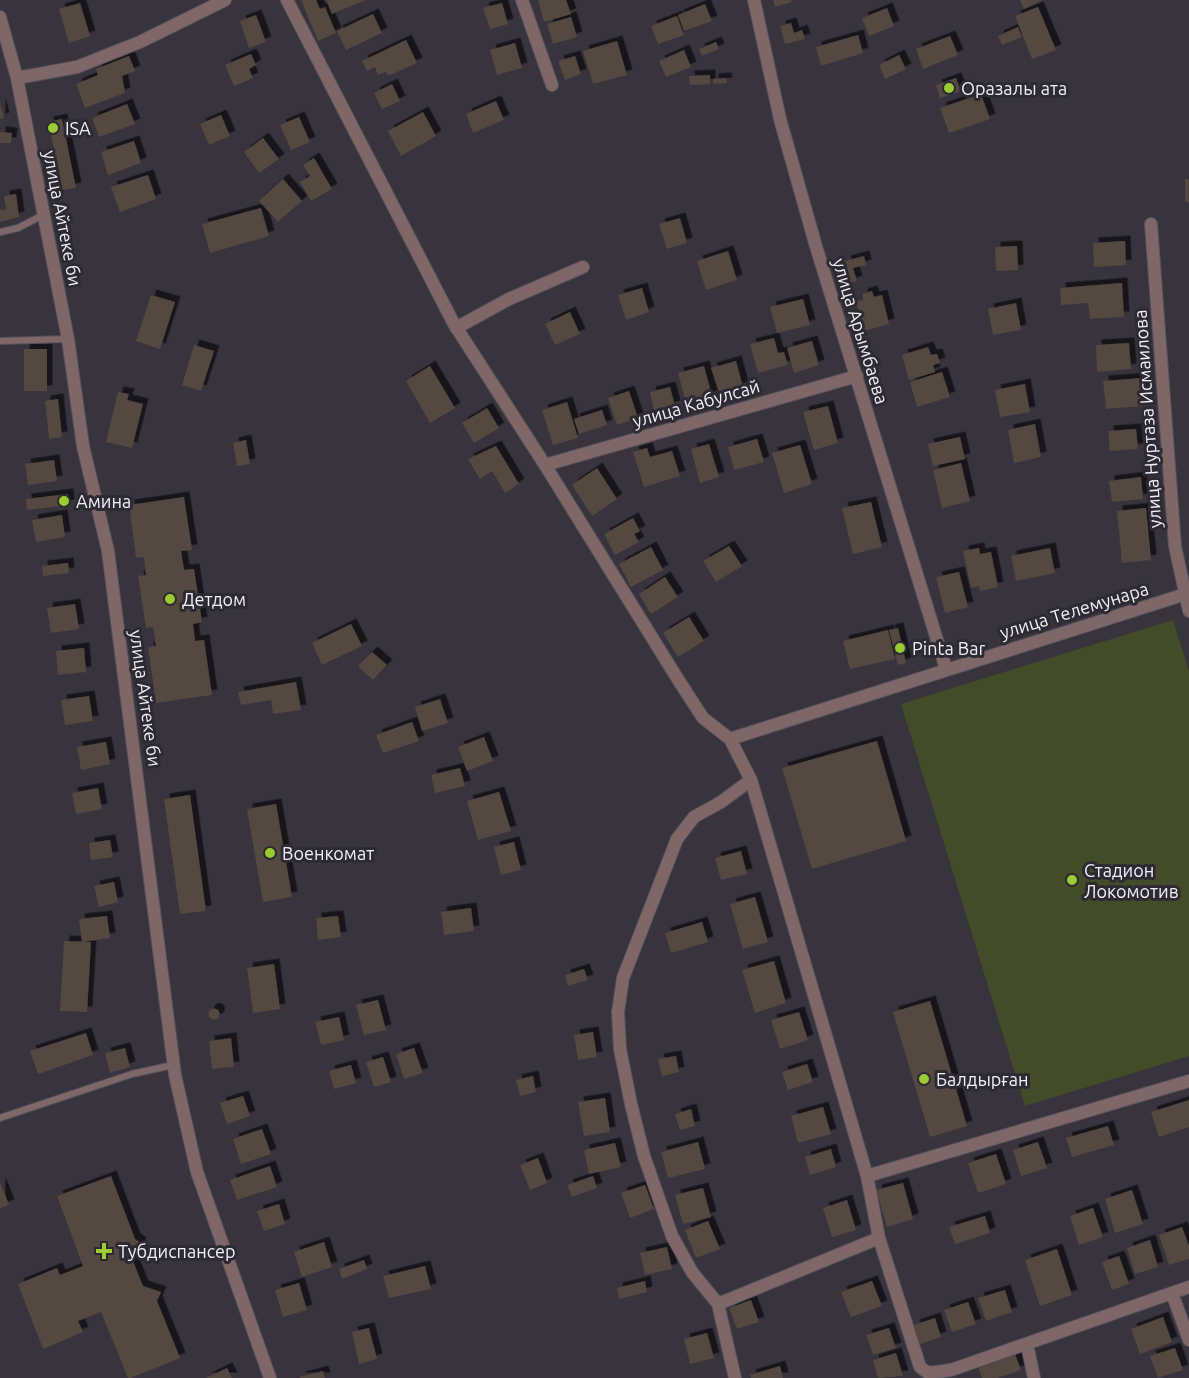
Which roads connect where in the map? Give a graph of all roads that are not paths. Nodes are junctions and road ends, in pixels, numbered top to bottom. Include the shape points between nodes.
1 (225, 0) edge
2 (287, 0) edge
3 (522, 0) edge
4 (754, 0) edge
5 (0, 17) edge
6 (17, 78) junction
7 (552, 85) dead end
8 (44, 215) junction
9 (1151, 224) dead end
10 (0, 232) edge
11 (583, 267) dead end
12 (455, 326) junction
13 (68, 339) junction
14 (0, 341) edge
15 (857, 376) junction
16 (545, 465) junction
17 (1187, 594) edge
18 (1189, 611) edge
19 (946, 669) junction
20 (730, 739) junction
21 (751, 780) junction
22 (173, 1065) junction
23 (1189, 1081) edge
24 (0, 1118) edge
25 (867, 1176) junction
26 (879, 1238) junction
27 (1189, 1287) edge
28 (1172, 1293) junction
29 (718, 1304) junction
30 (1189, 1340) edge
31 (1027, 1344) junction
32 (270, 1378) edge
33 (735, 1378) edge
34 (1034, 1378) edge

1 - 6 street via 140,42 77,67
2 - 12 street
3 - 7 street
4 - 15 street, улица Арымбаева via 780,119
5 - 6 street, улица Айтеке би
6 - 8 street, улица Айтеке би
8 - 10 lane
8 - 13 street, улица Айтеке би
9 - 17 street, улица Нуртаза Исмаилова via 1175,546
11 - 12 street
12 - 16 street
13 - 14 lane
13 - 22 street, улица Айтеке би via 83,446 108,551
15 - 16 street, улица Кабулсай
15 - 19 street, улица Арымбаева
16 - 20 street via 703,718
17 - 18 street, улица Нуртаза Исмаилова
17 - 19 street, улица Телемунара
19 - 20 street, улица Телемунара
20 - 21 street
21 - 25 street
21 - 29 street via 694,817 677,839 623,978 618,1012 630,1104 654,1185 672,1236 692,1272
22 - 24 lane via 132,1074
22 - 32 street, улица Айтеке би via 197,1172
23 - 25 street
25 - 26 street
26 - 29 street
26 - 31 street via 920,1367 928,1373 951,1370
27 - 28 street
28 - 30 street
28 - 31 street
29 - 33 street
31 - 34 street

